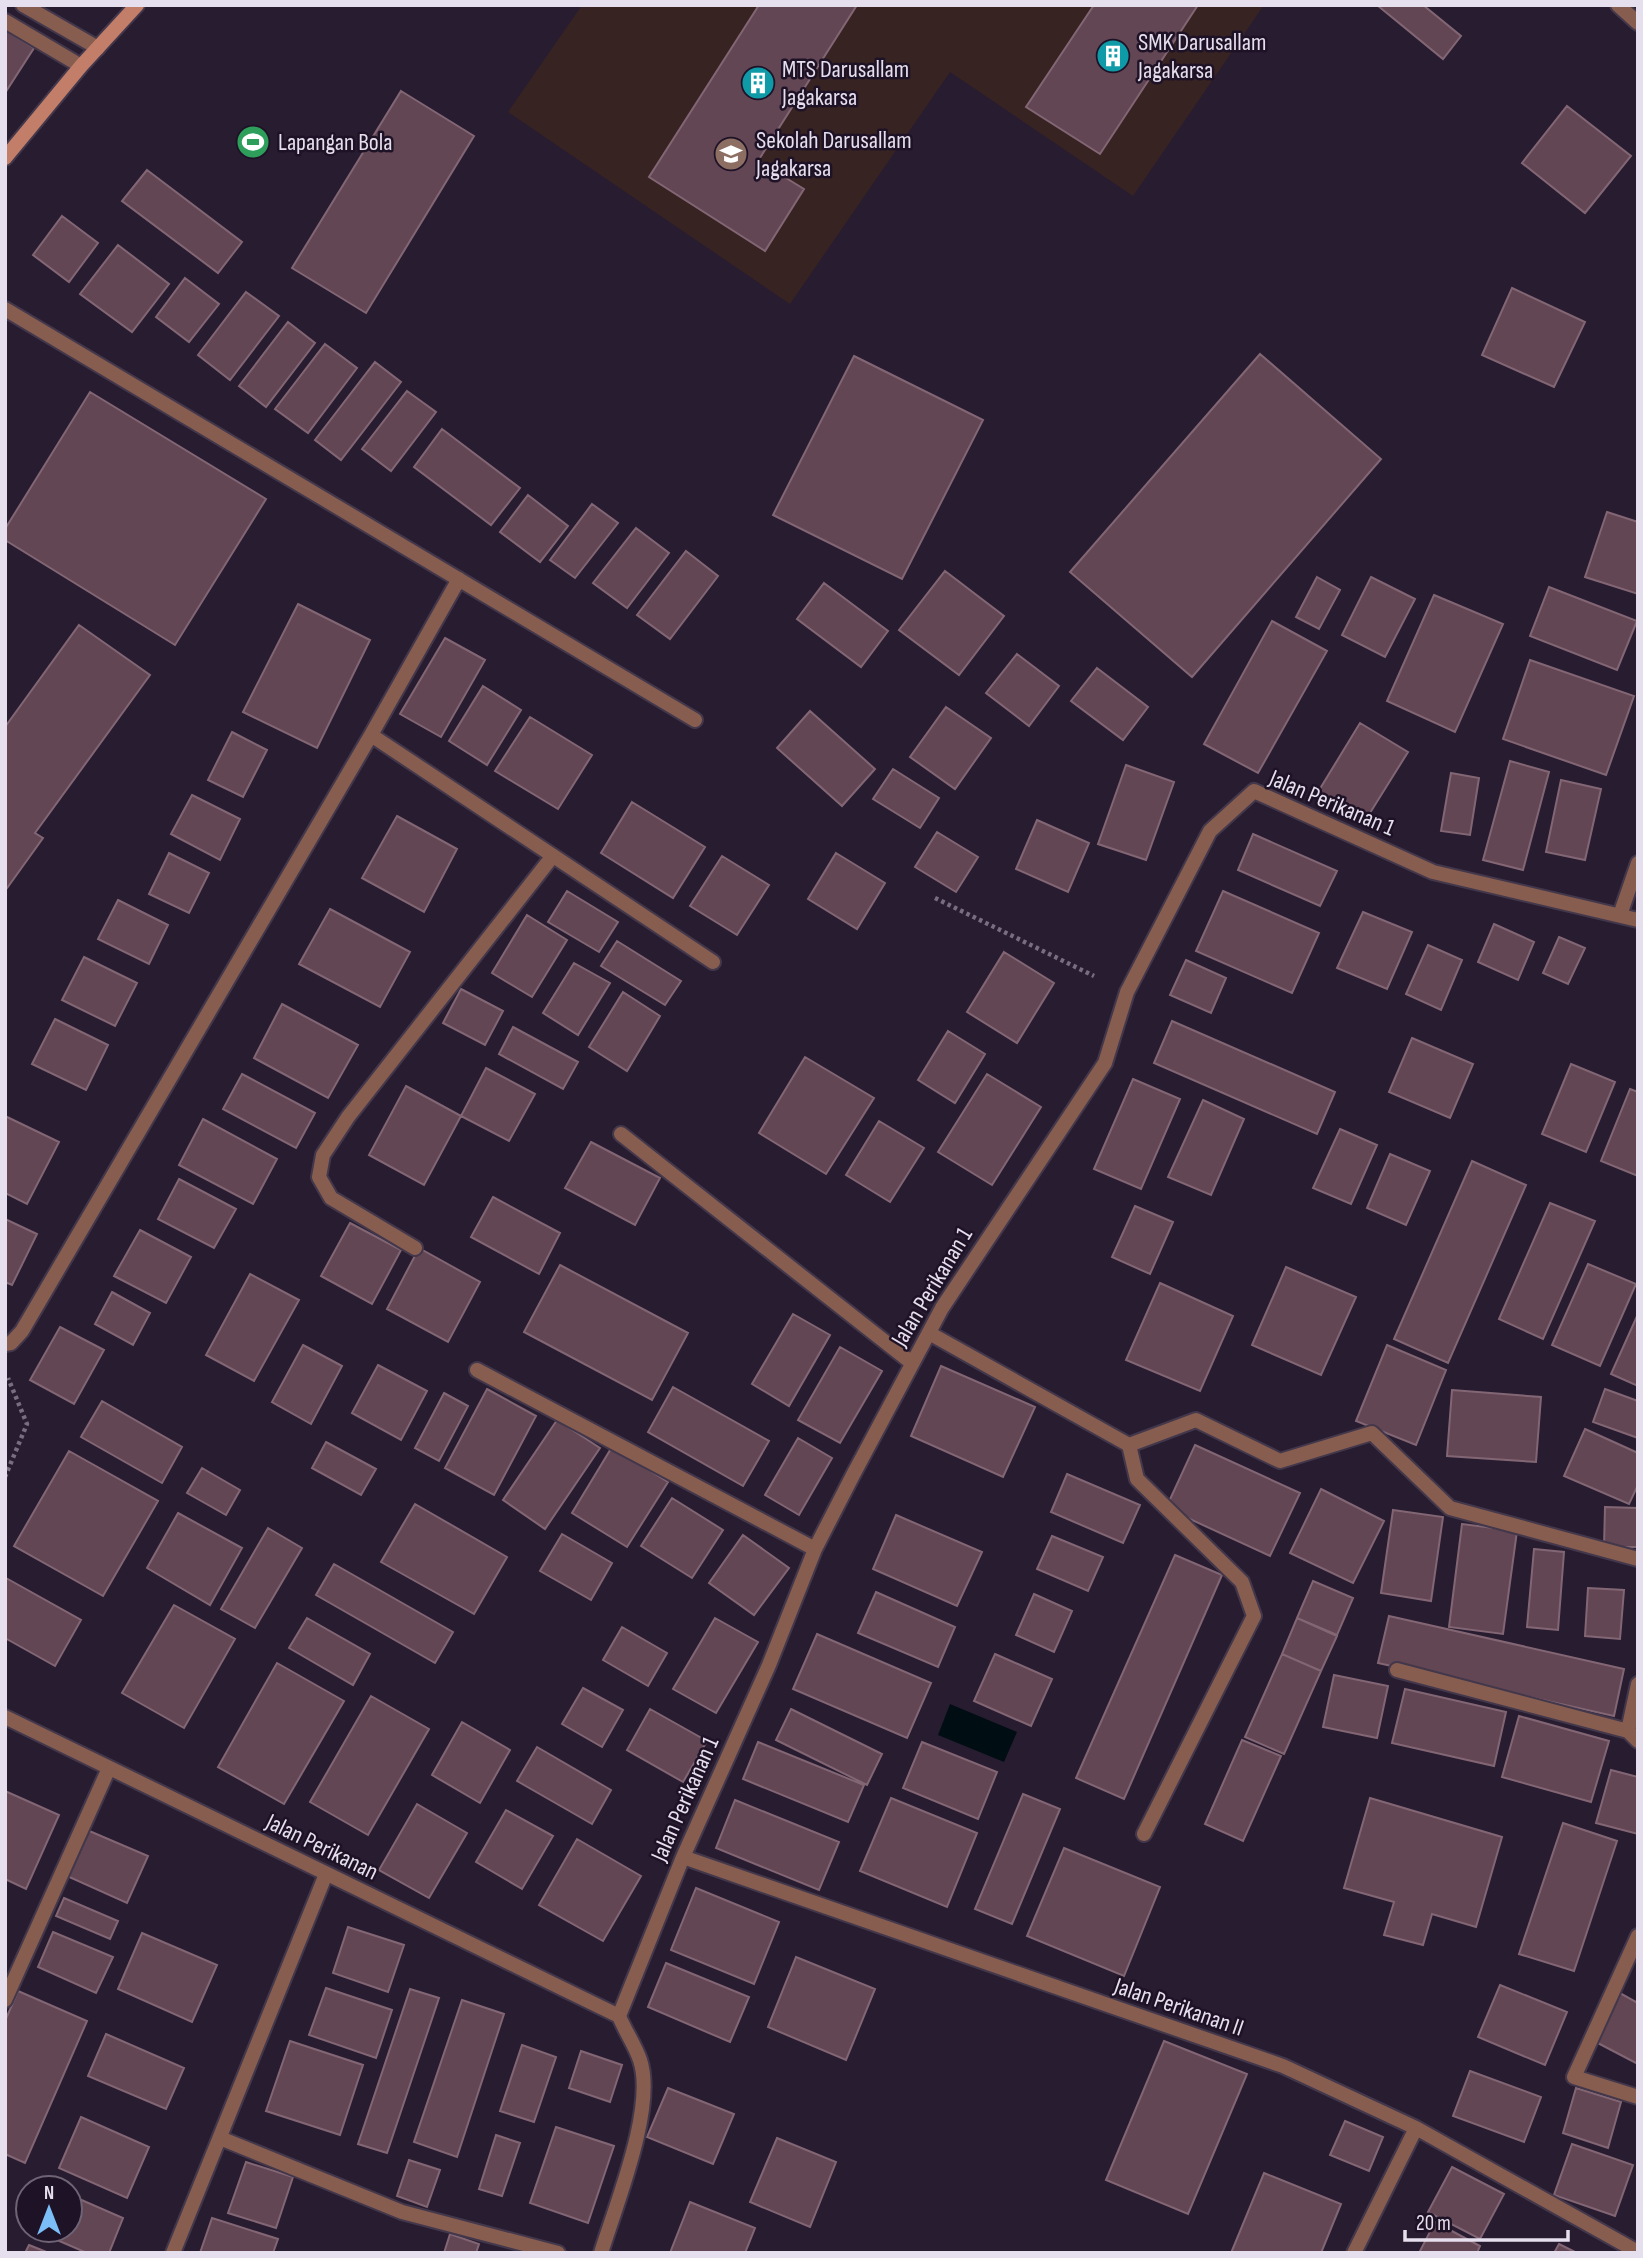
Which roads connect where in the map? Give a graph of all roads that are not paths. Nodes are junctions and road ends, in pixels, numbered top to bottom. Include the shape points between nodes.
1 (23, 5) edge
2 (137, 5) edge
3 (1618, 5) edge
4 (5, 21) edge
5 (1638, 23) edge
6 (98, 48) junction
7 (81, 66) junction
8 (5, 158) edge
9 (8, 310) edge
10 (459, 579) junction
11 (695, 720) dead end
12 (371, 735) junction
13 (552, 857) junction
14 (1638, 863) edge
15 (1620, 915) junction
16 (1638, 920) edge
17 (713, 962) dead end
18 (621, 1134) dead end
19 (415, 1248) dead end
20 (929, 1333) junction
21 (5, 1345) edge
22 (912, 1363) junction
23 (477, 1370) dead end
24 (1129, 1445) junction
25 (815, 1549) junction
26 (1638, 1559) edge
27 (1397, 1670) dead end
28 (1638, 1684) edge
29 (6, 1719) edge
30 (1633, 1736) edge
31 (109, 1768) junction
32 (1144, 1834) dead end
33 (683, 1857) junction
34 (326, 1874) junction
35 (1638, 1936) edge
36 (5, 2000) edge
37 (618, 2016) junction
38 (1638, 2097) edge
39 (1416, 2128) junction
40 (220, 2138) junction
41 (1638, 2252) edge
42 (173, 2253) edge
43 (558, 2253) edge
44 (601, 2253) edge
45 (1354, 2253) edge

1 - 6 street
2 - 6 main road
3 - 5 street
4 - 7 street
6 - 7 main road
7 - 8 main road
9 - 10 street
10 - 11 street
10 - 12 street
12 - 13 street
12 - 21 street via 22,1331
13 - 17 street
13 - 19 street via 323,1155 319,1177 331,1198
14 - 15 street
15 - 16 street
15 - 20 street, Jalan Perikanan 1 via 1433,872 1254,791 1210,831 1127,992 1105,1063
18 - 22 street
20 - 22 street, Jalan Perikanan 1
20 - 24 street
22 - 25 street, Jalan Perikanan 1
23 - 25 street
24 - 26 street via 1196,1420 1280,1461 1371,1433 1450,1508
24 - 32 street via 1137,1479 1242,1582 1254,1616
25 - 33 street, Jalan Perikanan 1
27 - 30 street
28 - 30 street
29 - 31 street, Jalan Perikanan
31 - 34 street, Jalan Perikanan
31 - 36 street
33 - 37 street, Jalan Perikanan 1
33 - 39 street, Jalan Perikanan II via 1283,2066
34 - 37 street, Jalan Perikanan
34 - 40 street
35 - 38 street via 1574,2077
37 - 44 street via 640,2060 645,2085 643,2115
39 - 41 street, Jalan Perikanan II
39 - 45 street
40 - 42 street
40 - 43 street via 402,2212

